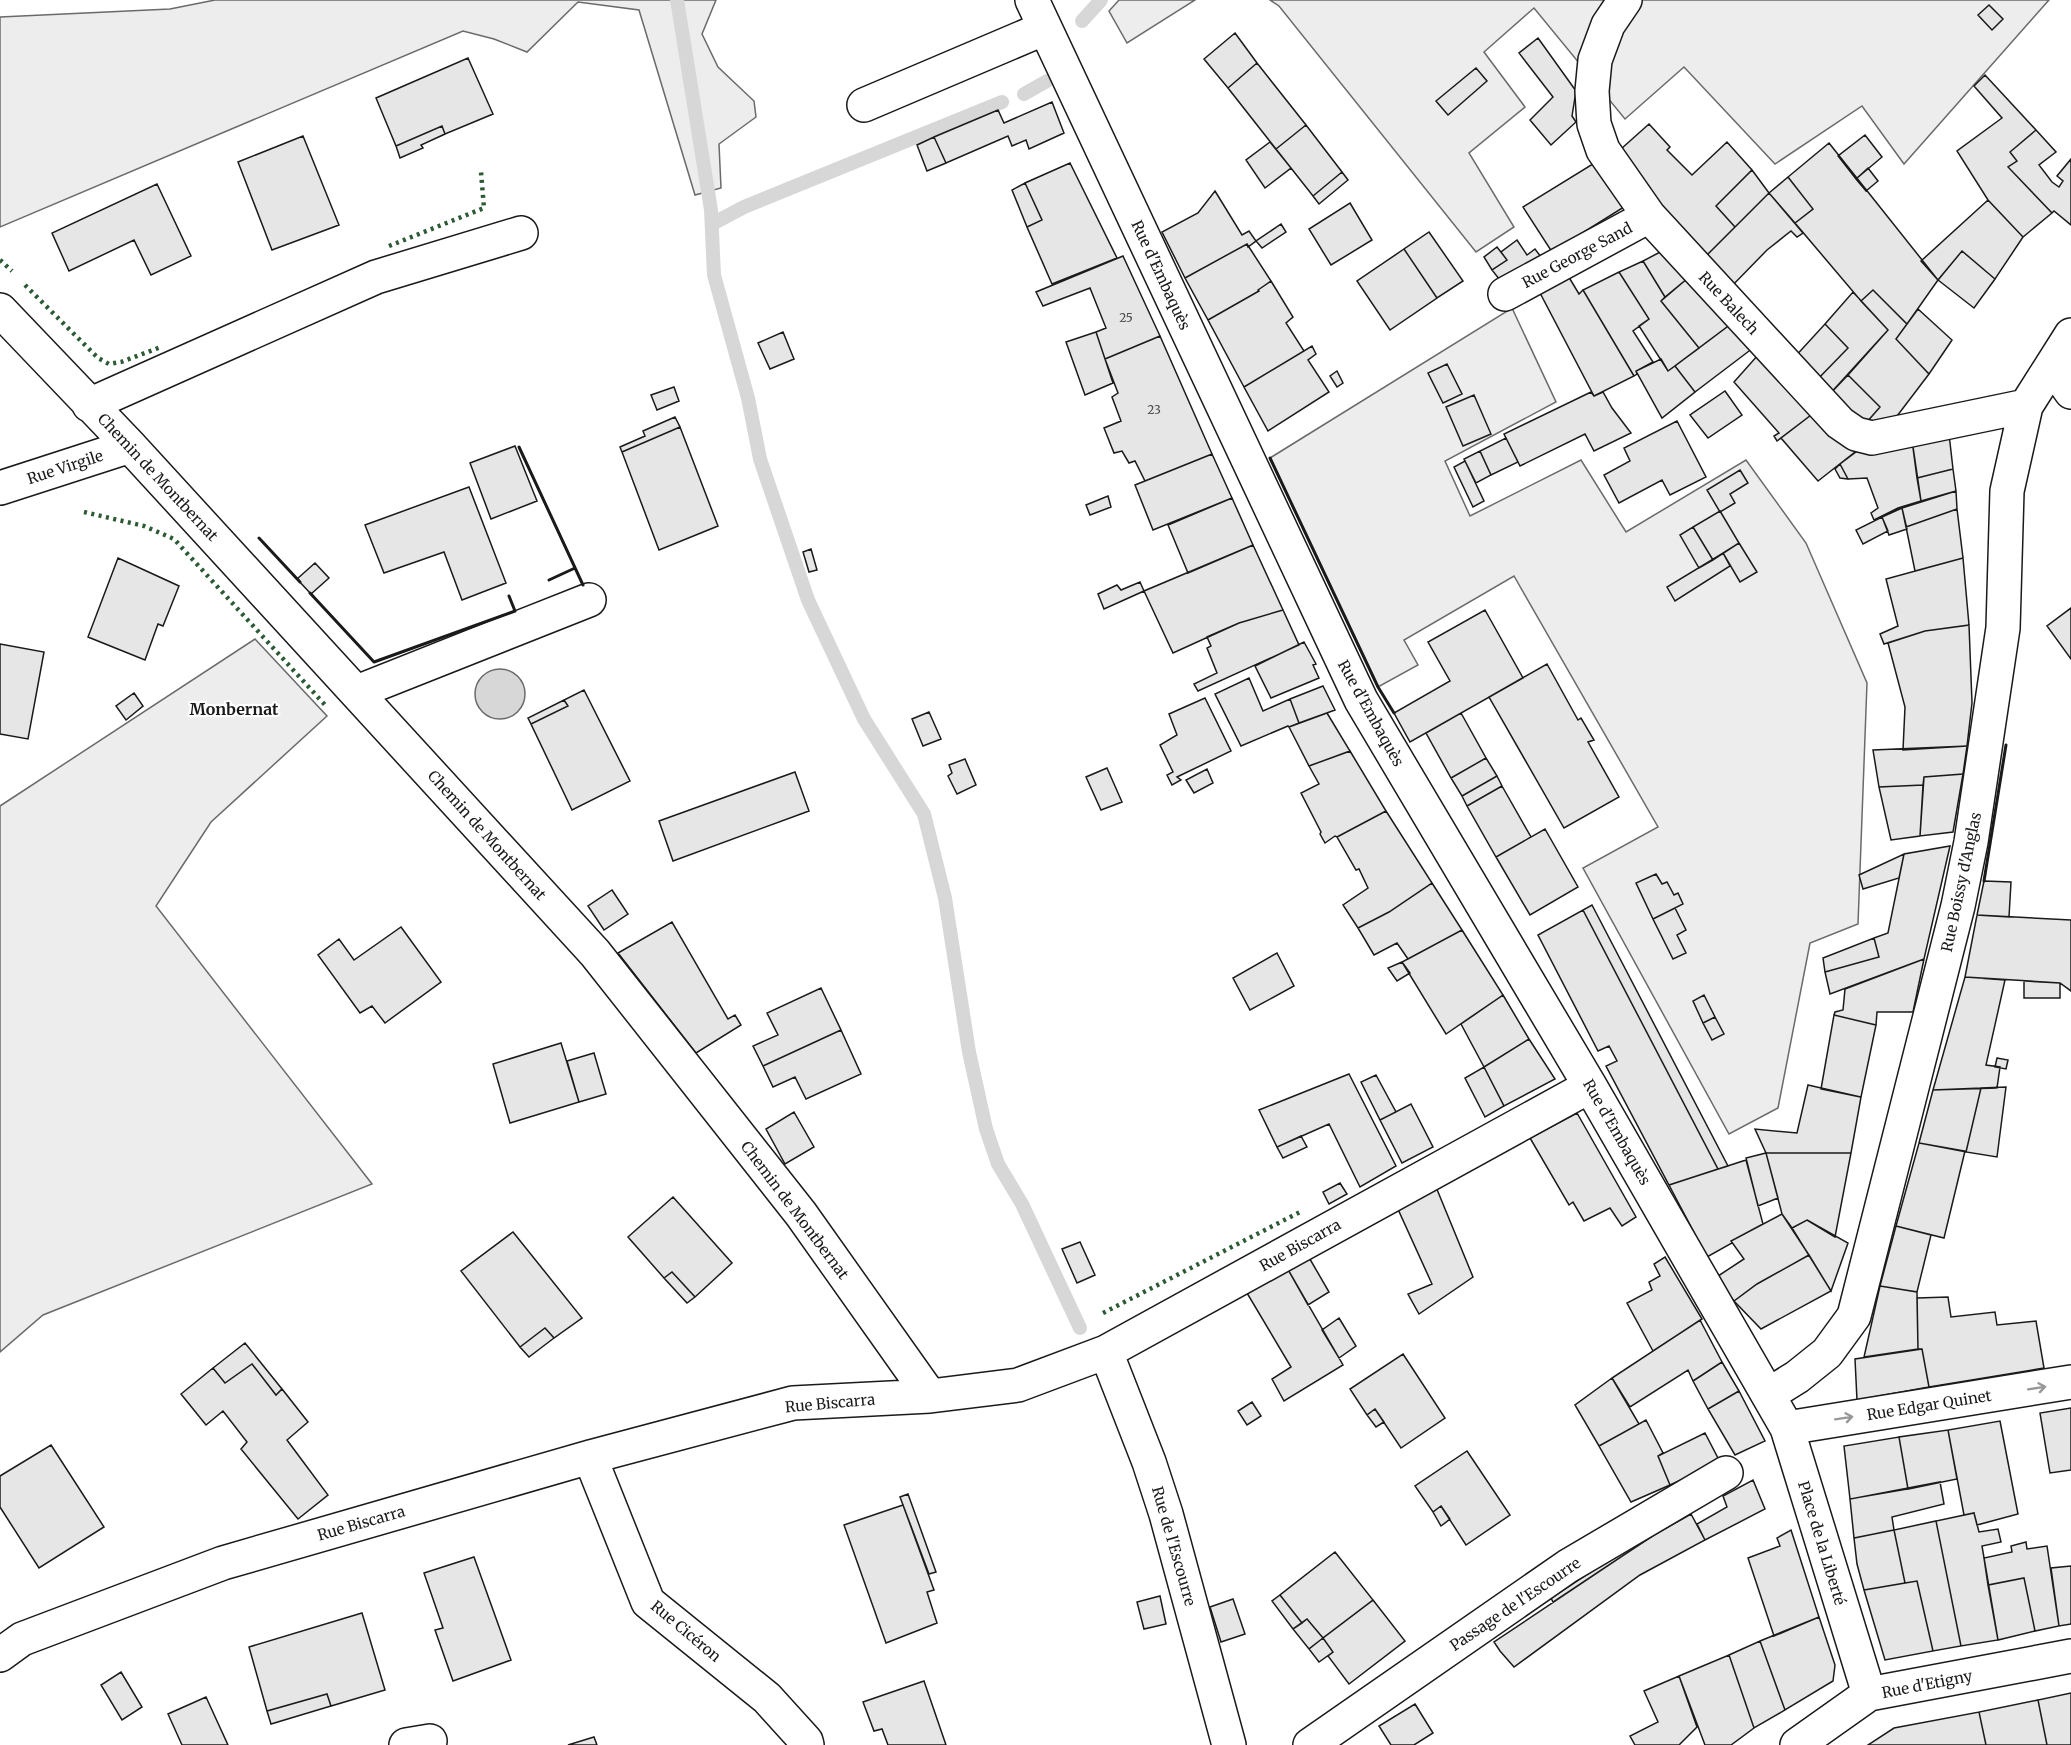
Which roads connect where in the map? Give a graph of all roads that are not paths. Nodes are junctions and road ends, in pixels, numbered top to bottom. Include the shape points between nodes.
1 (1625, 0) edge
2 (1039, 14) edge
3 (864, 105) dead end
4 (1649, 216) junction
5 (521, 233) dead end
6 (1505, 294) dead end
7 (0, 310) edge
8 (2071, 335) edge
9 (2052, 365) junction
10 (2071, 392) edge
11 (89, 405) junction
12 (2026, 406) junction
13 (130, 446) junction
14 (0, 488) edge
15 (589, 600) dead end
16 (357, 692) junction
17 (1590, 1086) junction
18 (1106, 1352) junction
19 (2071, 1382) edge
20 (1768, 1395) junction
21 (930, 1396) junction
22 (1786, 1428) junction
23 (590, 1457) junction
24 (1726, 1473) dead end
25 (0, 1655) edge
26 (2071, 1656) edge
27 (1869, 1694) junction
28 (807, 1745) edge
29 (1228, 1745) edge
30 (1310, 1745) edge
31 (1797, 1745) edge

1 - 4 street, Rue Balech via 1608,25 1595,60 1594,124 1603,150
2 - 3 street
2 - 17 street, Rue d'Embaquès via 1361,700
4 - 6 street, Rue George Sand
4 - 12 street, Rue Balech via 1840,423 1856,434 1872,438
5 - 11 street via 376,277
7 - 11 street, Chemin de Montbernat
8 - 9 street, Rue Boissy d'Anglas
9 - 10 street
9 - 12 street, Rue Boissy d'Anglas
11 - 13 street, Chemin de Montbernat
12 - 20 street, Rue Boissy d'Anglas via 2007,491 2003,628 1971,842 1854,1316 1827,1353
13 - 14 street, Rue Virgile
13 - 16 street, Chemin de Montbernat
15 - 16 street
16 - 21 street, Chemin de Montbernat via 595,953 801,1214
17 - 18 street, Rue Biscarra
17 - 20 street, Rue d'Embaquès
18 - 21 street, Rue Biscarra via 1018,1385
18 - 29 street, Rue de l'Escourre via 1166,1514
22 -> 19 street, Rue Edgar Quinet
20 - 22 street, Place de la Liberté
21 - 23 street, Rue Biscarra via 793,1403
22 - 27 street, Place de la Liberté
23 - 25 street, Rue Biscarra via 224,1563 22,1639
23 - 28 street, Rue Cicéron via 648,1602 767,1698
24 - 30 street, Passage de l'Escourre via 1568,1566
26 - 27 street, Rue d'Etigny
27 - 31 street, Rue d'Etigny

